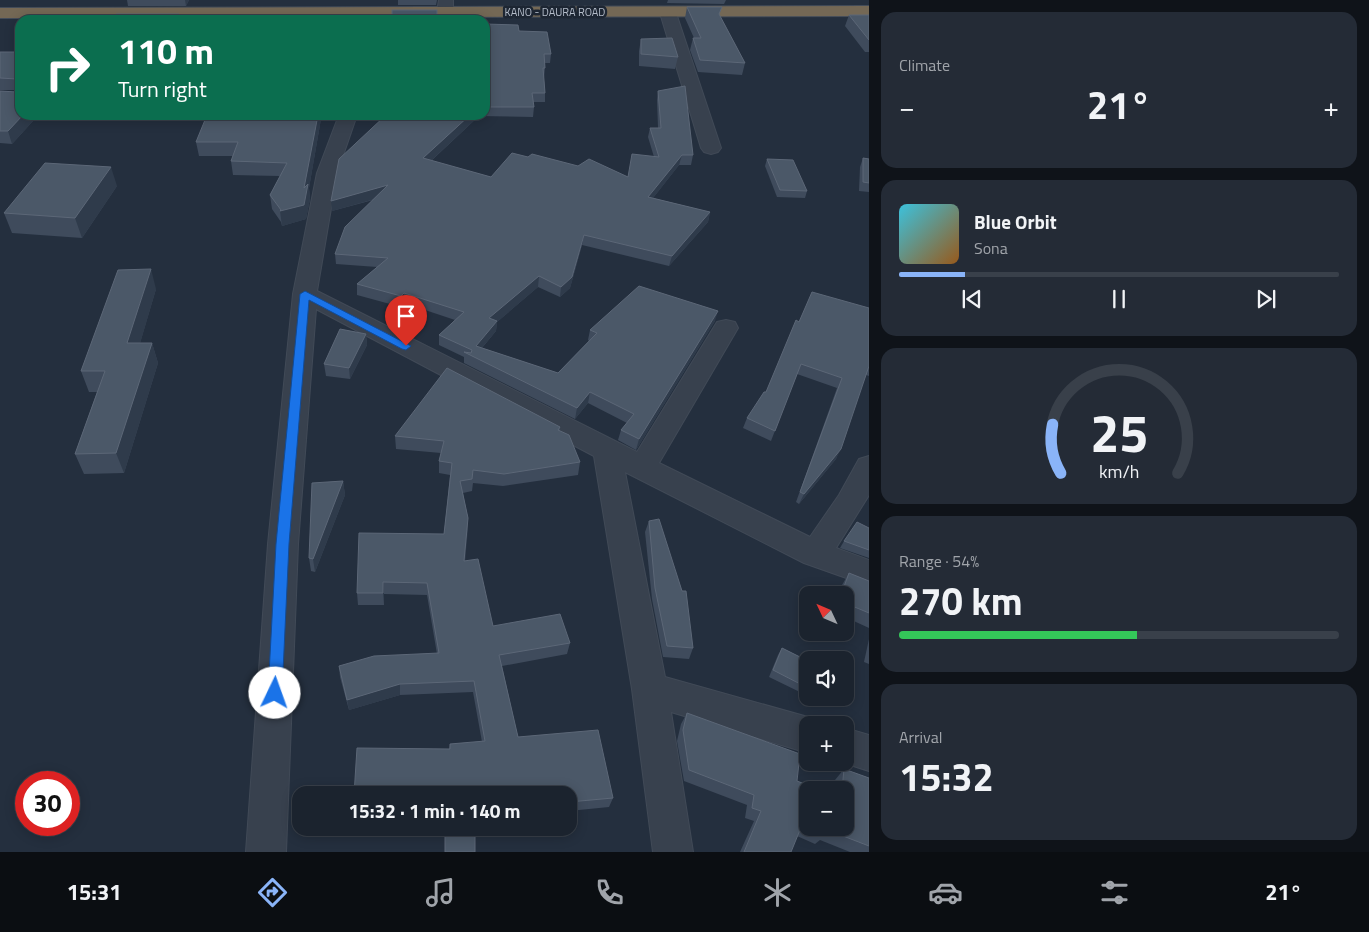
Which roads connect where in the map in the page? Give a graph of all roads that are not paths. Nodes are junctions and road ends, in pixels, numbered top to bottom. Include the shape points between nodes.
1 (445, 6) edge
2 (869, 11) edge
3 (0, 13) edge
4 (668, 13) junction
5 (246, 15) edge
6 (377, 15) edge
7 (346, 120) edge
8 (711, 148) dead end
9 (305, 294) junction
10 (726, 328) dead end
11 (607, 450) junction
12 (642, 468) junction
13 (869, 468) edge
14 (815, 554) junction
15 (869, 573) edge
16 (650, 690) junction
17 (799, 732) edge
18 (854, 749) edge
19 (869, 753) edge
20 (266, 852) edge
21 (673, 852) edge

1 - 4 highway, KANO - DAURA ROAD
1 - 6 highway, KANO - DAURA ROAD
2 - 4 highway, KANO - DAURA ROAD
3 - 5 highway, KANO - DAURA ROAD
4 - 8 street
7 - 9 street via 327,173
9 - 11 street
9 - 20 street via 283,544
10 - 12 street
11 - 12 street
11 - 16 street
12 - 14 street
13 - 14 street via 850,503
14 - 15 street
16 - 17 street
16 - 21 street
18 - 19 street

